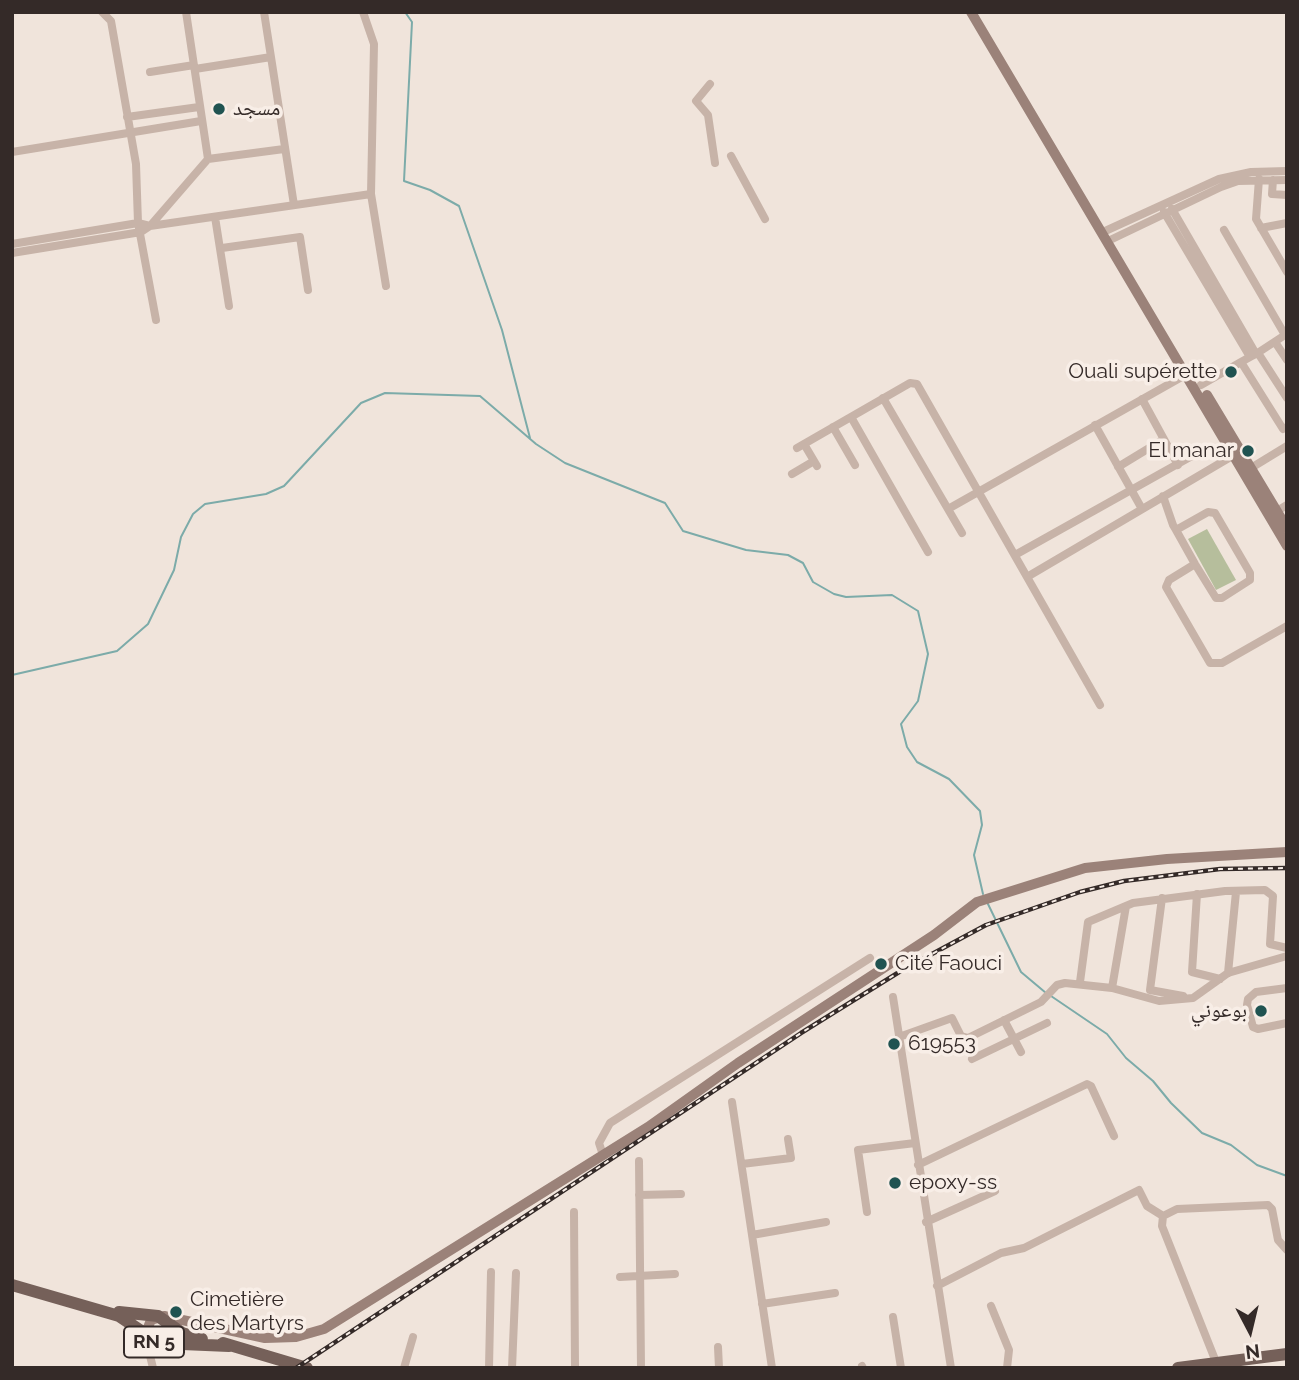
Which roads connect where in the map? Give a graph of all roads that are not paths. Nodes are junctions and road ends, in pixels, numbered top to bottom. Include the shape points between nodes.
1 (102, 12) edge
2 (186, 12) edge
3 (264, 12) edge
4 (363, 12) edge
5 (977, 17) edge
6 (271, 57) junction
7 (194, 67) junction
8 (150, 72) dead end
9 (710, 85) dead end
10 (199, 107) junction
11 (127, 117) junction
12 (201, 121) junction
13 (130, 134) junction
14 (284, 149) junction
15 (12, 152) edge
16 (731, 156) dead end
17 (208, 159) junction
18 (715, 163) dead end
19 (1287, 171) edge
20 (1259, 179) junction
21 (1273, 180) junction
22 (1287, 180) edge
23 (371, 194) junction
24 (1287, 195) edge
25 (294, 205) junction
26 (1168, 211) junction
27 (215, 216) junction
28 (765, 219) dead end
29 (1287, 223) edge
30 (150, 226) junction
31 (140, 228) junction
32 (1261, 228) junction
33 (1223, 230) dead end
34 (1108, 236) junction
35 (12, 244) edge
36 (222, 248) junction
37 (12, 253) edge
38 (1287, 272) edge
39 (386, 286) dead end
40 (308, 290) dead end
41 (229, 306) dead end
42 (156, 320) dead end
43 (1275, 342) junction
44 (1255, 354) junction
45 (1287, 359) edge
46 (1241, 362) junction
47 (1186, 374) junction
48 (1201, 385) junction
49 (883, 398) junction
50 (1287, 398) edge
51 (1142, 399) junction
52 (851, 417) junction
53 (1095, 425) junction
54 (834, 427) junction
55 (1286, 430) edge
56 (1164, 439) junction
57 (1287, 446) edge
58 (1199, 452) dead end
59 (1234, 455) junction
60 (1178, 464) junction
61 (855, 465) dead end
62 (1118, 467) junction
63 (1251, 468) junction
64 (792, 474) dead end
65 (1131, 490) junction
66 (979, 492) junction
67 (1163, 496) junction
68 (1282, 508) edge
69 (948, 509) junction
70 (1142, 509) junction
71 (1287, 528) edge
72 (1175, 530) junction
73 (962, 533) dead end
74 (1287, 546) edge
75 (928, 552) dead end
76 (1015, 555) junction
77 (1195, 564) junction
78 (1027, 577) junction
79 (1287, 626) edge
80 (1100, 705) dead end
81 (1287, 852) edge
82 (1236, 892) junction
83 (1197, 894) junction
84 (1162, 898) junction
85 (1126, 906) junction
86 (1287, 948) edge
87 (1287, 956) edge
88 (870, 958) dead end
89 (1228, 973) junction
90 (1220, 979) junction
91 (1080, 982) junction
92 (1112, 988) junction
93 (1287, 988) edge
94 (892, 997) dead end
95 (1192, 998) junction
96 (1004, 1020) junction
97 (1046, 1023) dead end
98 (1287, 1023) edge
99 (899, 1037) junction
100 (1014, 1039) junction
101 (1021, 1052) dead end
102 (972, 1059) dead end
103 (732, 1102) dead end
104 (1114, 1136) dead end
105 (788, 1139) dead end
106 (915, 1143) junction
107 (603, 1155) junction
108 (639, 1161) dead end
109 (742, 1164) junction
110 (918, 1165) junction
111 (995, 1191) dead end
112 (639, 1195) junction
113 (681, 1195) dead end
114 (574, 1212) dead end
115 (867, 1212) dead end
116 (1163, 1216) junction
117 (926, 1222) junction
118 (826, 1223) dead end
119 (752, 1235) junction
120 (1287, 1250) edge
121 (491, 1272) dead end
122 (516, 1273) dead end
123 (675, 1274) dead end
124 (620, 1277) dead end
125 (640, 1277) junction
126 (12, 1285) edge
127 (937, 1286) junction
128 (835, 1293) dead end
129 (762, 1304) junction
130 (88, 1306) junction
131 (991, 1306) dead end
132 (158, 1316) junction
133 (893, 1317) dead end
134 (193, 1323) junction
135 (176, 1329) junction
136 (145, 1335) junction
137 (412, 1336) dead end
138 (163, 1344) junction
139 (229, 1346) junction
140 (718, 1347) dead end
141 (1287, 1354) edge
142 (1216, 1362) junction
143 (153, 1366) edge
144 (307, 1368) edge
145 (404, 1368) edge
146 (489, 1368) edge
147 (512, 1368) edge
148 (575, 1368) edge
149 (641, 1368) edge
150 (719, 1368) edge
151 (772, 1368) edge
152 (901, 1368) edge
153 (951, 1368) edge
154 (1007, 1368) edge
155 (1178, 1368) edge

1 - 11 street via 111,22
2 - 7 street
3 - 6 street
4 - 23 street via 374,44
5 - 34 main road
6 - 7 street
6 - 14 street
7 - 8 street
7 - 10 street
9 - 18 street via 696,101 708,116
10 - 11 street
10 - 12 street
11 - 13 street
12 - 13 street
12 - 17 street
13 - 15 street
13 - 31 street
14 - 17 street
14 - 25 street
16 - 28 street
17 - 30 street
19 - 34 street via 1219,179
20 - 21 street
20 - 26 street via 1221,187
20 - 32 street via 1256,219
21 - 22 street
21 - 24 street via 1272,194
23 - 25 street
23 - 39 street
25 - 27 street
26 - 34 street
26 - 44 street
27 - 30 street
27 - 36 street
29 - 32 street
30 - 31 street
31 - 35 street
31 - 37 street
31 - 42 street
32 - 38 street
33 - 43 street via 1285,335
34 - 47 main road
34 - 48 main road
36 - 40 street via 300,237
36 - 41 street
43 - 44 street
43 - 45 street
44 - 46 street
44 - 50 street
46 - 48 street
46 - 55 street
47 - 51 street
47 - 59 main road
48 - 63 main road
49 - 52 street
49 - 66 street via 910,383 917,384
49 - 69 street
51 - 53 street
51 - 56 street
52 - 54 street
52 - 75 street
53 - 62 street
53 - 66 street
54 - 61 street
54 - 64 street via 800,446 816,463
56 - 60 street
56 - 62 street
57 - 63 street
58 - 60 street
59 - 67 street
59 - 74 main road
60 - 65 street
62 - 65 street
63 - 68 main road
65 - 70 street
65 - 76 street
66 - 69 street
66 - 76 street
67 - 70 street
67 - 72 street
68 - 71 main road
69 - 73 street
70 - 78 street
72 - 77 street
72 - 77 street via 1208,512 1215,513 1251,578 1218,599
76 - 78 street
77 - 79 street via 1169,580 1166,587 1210,663 1222,663
78 - 80 street
81 - 107 main road via 1085,868 978,902
82 - 83 street
82 - 86 street via 1265,890 1273,896 1270,944
82 - 89 street
83 - 84 street
83 - 90 street via 1192,972
84 - 85 street
84 - 95 street via 1150,990
85 - 91 street via 1087,922
85 - 92 street
87 - 89 street
88 - 107 street via 610,1123 598,1143
89 - 90 street
90 - 95 street
91 - 92 street
91 - 96 street via 1057,985 1041,1002
92 - 95 street via 1159,1001
93 - 98 street via 1256,992 1247,1005 1253,1027
94 - 99 street
96 - 99 street via 968,1038 961,1036 952,1018
96 - 100 street
97 - 100 street
99 - 106 street
100 - 101 street
100 - 102 street
103 - 109 street
104 - 110 street via 1087,1084
105 - 109 street via 791,1158
106 - 110 street
106 - 115 street via 858,1150
107 - 134 main road via 324,1328 280,1339
108 - 112 street
109 - 119 street
110 - 117 street
111 - 117 street
112 - 113 street
112 - 125 street
114 - 148 street
116 - 120 street via 1177,1209 1268,1205 1278,1240
116 - 127 street via 1147,1206 1139,1190
116 - 142 street
117 - 127 street
118 - 119 street
119 - 129 street
121 - 146 street
122 - 147 street
123 - 125 street
124 - 125 street
125 - 149 street
126 - 130 main road, RN 5
127 - 153 street
128 - 129 street
129 - 151 street
130 - 132 main road, RN 5
130 - 136 main road, RN 5 via 123,1318
131 - 154 street via 1009,1350
132 - 134 main road
132 - 135 main road, RN 5
132 - 136 main road via 148,1323
133 - 152 street
134 - 135 main road
135 - 138 main road
135 - 139 main road, RN 5
136 - 138 main road, RN 5
136 - 143 street
137 - 145 street
138 - 139 main road, RN 5
138 - 143 street
139 - 144 main road, RN 5
140 - 150 street
141 - 142 main road
142 - 155 main road

